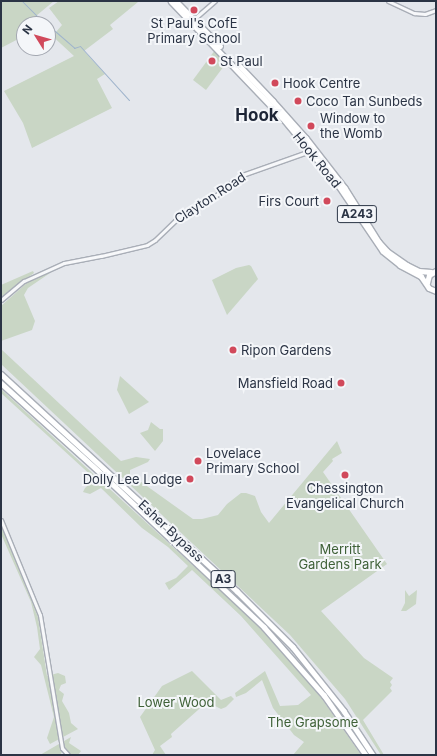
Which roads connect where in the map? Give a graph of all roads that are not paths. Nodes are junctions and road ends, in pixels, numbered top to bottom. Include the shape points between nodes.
1 (171, 1) edge
2 (176, 1) edge
3 (215, 1) edge
4 (388, 1) edge
5 (436, 10) edge
6 (194, 19) junction
7 (313, 151) junction
8 (434, 272) edge
9 (427, 283) junction
10 (436, 291) edge
11 (1, 300) edge
12 (1, 374) edge
13 (1, 383) edge
14 (1, 520) edge
15 (68, 755) edge
16 (366, 755) edge
17 (374, 755) edge

1 - 7 highway, Hook Road / A243
2 - 6 highway, Hook Road
3 - 6 street
4 - 5 street via 414,13 425,14
6 - 7 highway, Hook Road / A243 via 278,106
7 - 8 highway, Hook Road / A243 via 345,188 387,251 407,265
7 - 9 highway, Hook Road / A243 via 383,251 400,265 421,276
7 - 11 street, Clayton Road via 246,174 179,217 155,240 147,244 64,262 24,281
8 - 9 highway, A243 via 427,279
9 - 10 highway, A243 via 429,288
12 - 17 highway, Esher Bypass / A3 via 237,591 293,647 344,711
13 - 16 highway, Esher Bypass / A3 via 264,627 324,695
14 - 15 street via 40,615 62,748

